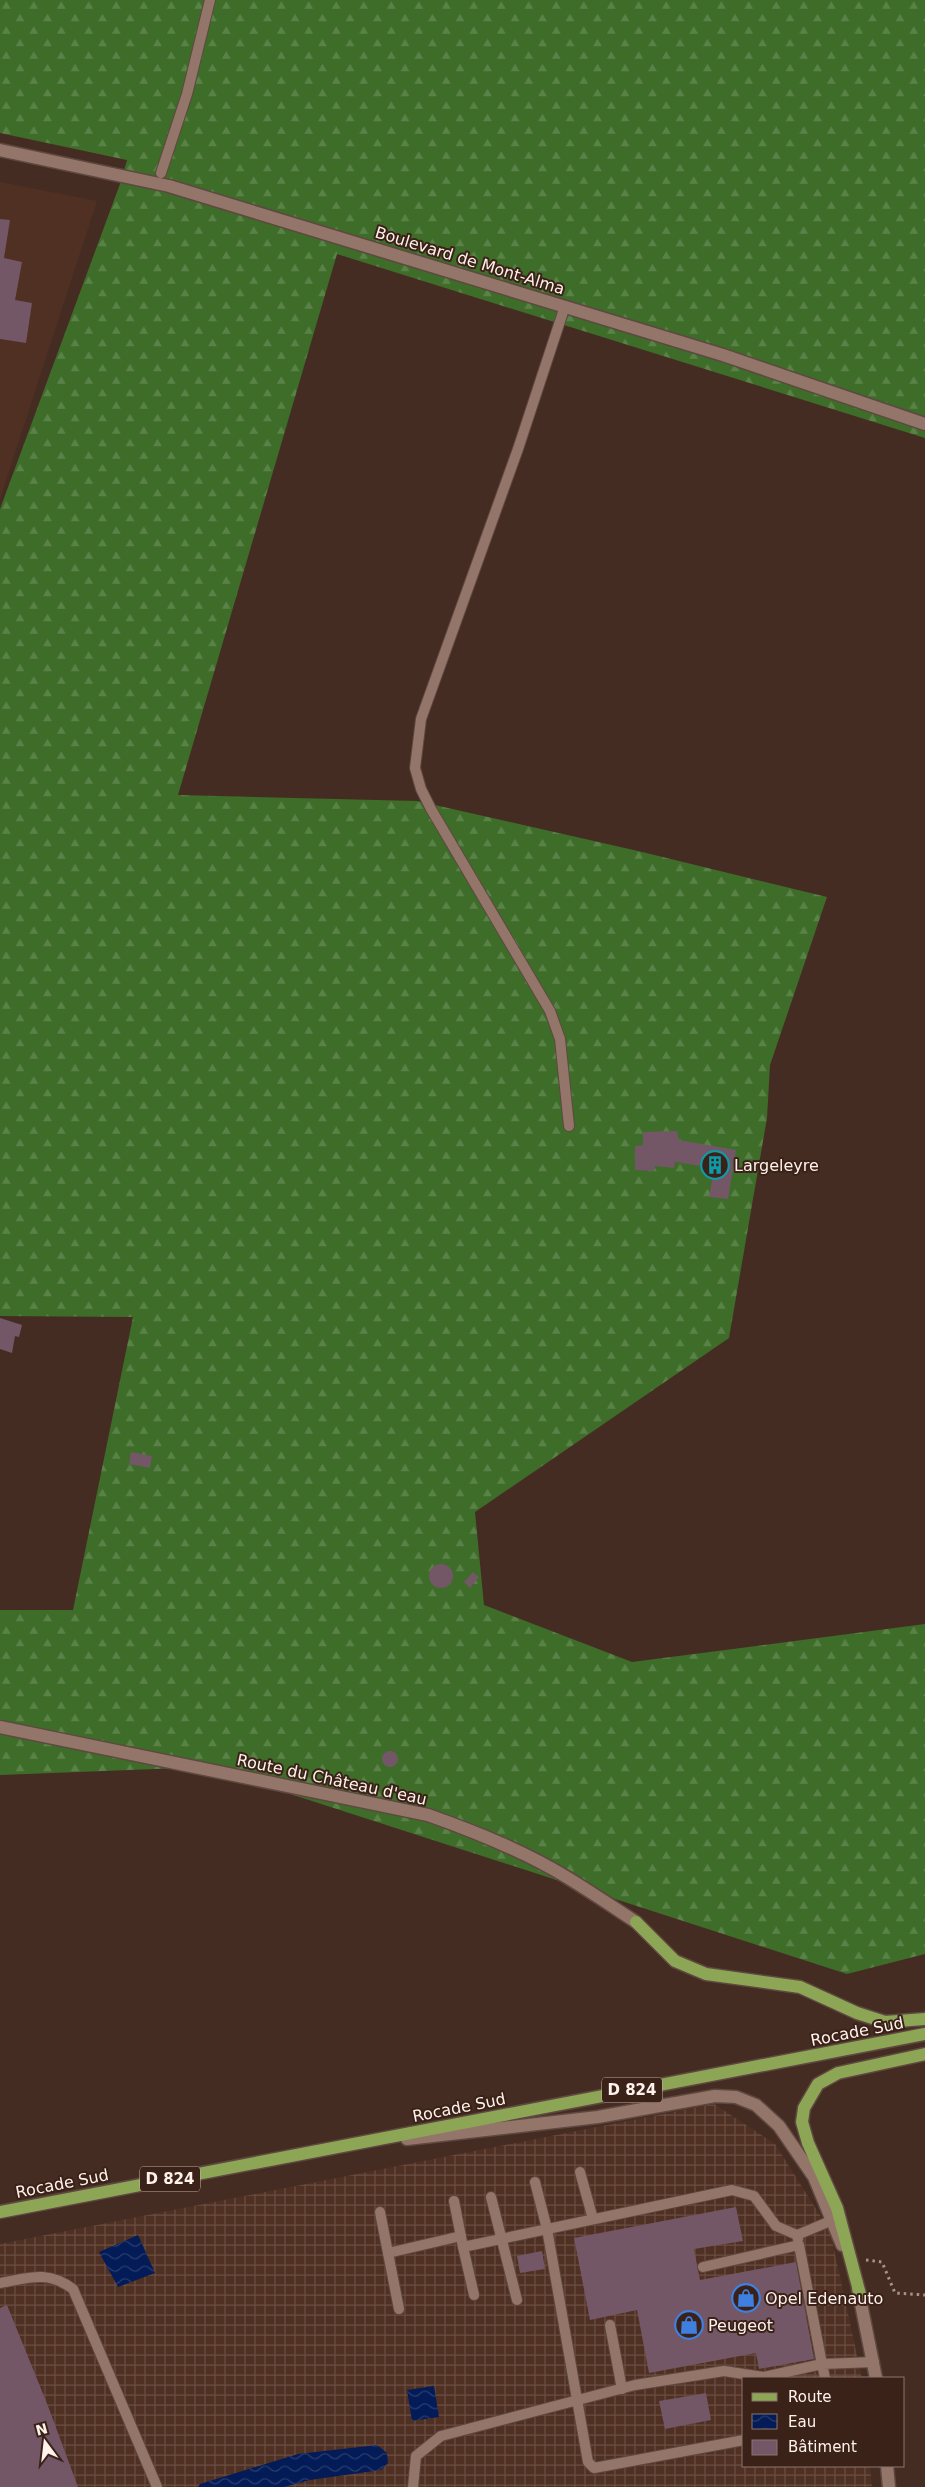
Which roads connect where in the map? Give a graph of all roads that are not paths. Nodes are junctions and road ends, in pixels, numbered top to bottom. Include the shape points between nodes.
1 (210, 0) edge
2 (0, 150) edge
3 (161, 173) dead end
4 (565, 306) junction
5 (925, 424) edge
6 (569, 1126) dead end
7 (0, 1727) edge
8 (636, 1922) joint
9 (925, 2019) edge
10 (925, 2034) edge
11 (925, 2054) edge
12 (340, 2146) junction
13 (580, 2172) dead end
14 (535, 2182) dead end
15 (491, 2197) dead end
16 (454, 2201) dead end
17 (0, 2212) edge
18 (380, 2212) dead end
19 (593, 2219) junction
20 (833, 2220) junction
21 (546, 2229) junction
22 (503, 2238) junction
23 (798, 2240) junction
24 (462, 2241) junction
25 (388, 2253) junction
26 (703, 2268) dead end
27 (0, 2284) edge
28 (474, 2294) dead end
29 (861, 2298) junction
30 (517, 2300) dead end
31 (399, 2309) dead end
32 (610, 2325) dead end
33 (874, 2362) junction
34 (822, 2364) junction
35 (825, 2377) edge
36 (876, 2377) edge
37 (622, 2389) junction
38 (578, 2400) junction
39 (742, 2440) edge
40 (887, 2467) edge
41 (158, 2487) edge
42 (413, 2487) edge
43 (889, 2487) edge

1 - 3 lane via 187,94
2 - 4 street, Boulevard de Mont-Alma via 170,186
4 - 5 street, Boulevard de Mont-Alma
4 - 6 lane via 518,449 421,719 415,768 431,809 550,1011 560,1039
7 - 8 street, Route du Château d'eau via 428,1815 478,1832 524,1854
8 - 9 main road via 674,1961 706,1974 800,1987 885,2022
10 - 12 main road, Rocade Sud / D 824
11 - 29 main road via 838,2073 818,2084 804,2108 802,2122 808,2143 837,2208
12 - 17 main road, Rocade Sud / D 824
12 - 20 street via 598,2117 716,2096 736,2097 756,2105 779,2126 814,2177
13 - 19 lane
14 - 21 lane
15 - 22 lane
16 - 24 lane
18 - 25 lane
19 - 21 lane
19 - 23 lane via 732,2190 754,2196 776,2226
20 - 23 lane
20 - 29 street
21 - 22 lane
21 - 38 lane
22 - 24 lane
22 - 30 lane
23 - 26 lane
23 - 34 lane
24 - 25 lane
24 - 28 lane
25 - 31 lane
27 - 41 lane via 38,2276 52,2277 74,2289
29 - 33 street
32 - 37 lane
33 - 34 lane
33 - 36 street
34 - 35 lane
34 - 37 lane via 764,2377 724,2372
37 - 38 lane
38 - 39 lane via 588,2462 594,2468
38 - 42 lane via 441,2436 416,2456
40 - 43 street

